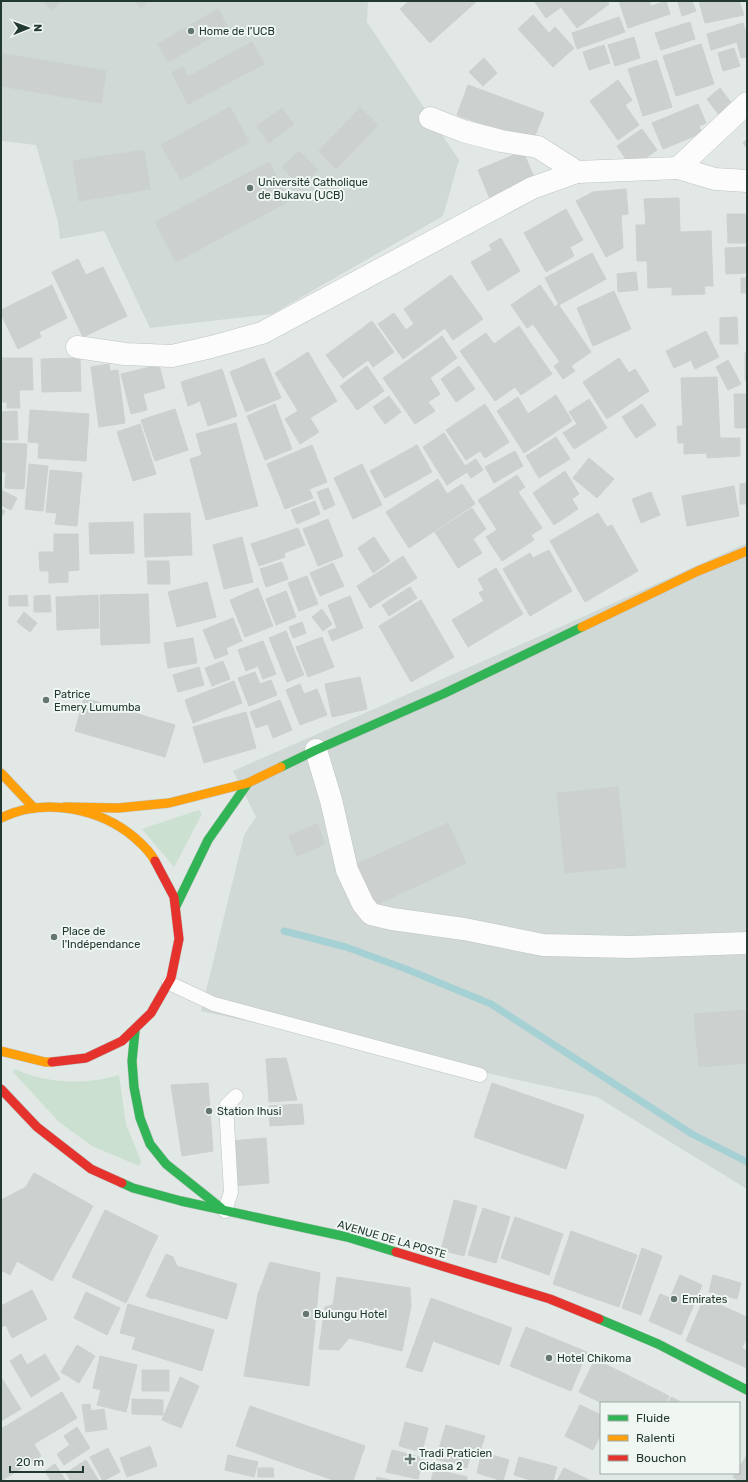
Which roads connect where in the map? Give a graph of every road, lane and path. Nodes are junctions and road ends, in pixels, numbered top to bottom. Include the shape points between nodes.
1 (747, 103) edge
2 (430, 118) dead end
3 (678, 168) junction
4 (577, 172) junction
5 (747, 181) edge
6 (77, 347) dead end
7 (747, 551) edge
8 (316, 750) junction
9 (1, 773) edge
10 (248, 783) junction
11 (65, 807) junction
12 (34, 808) junction
13 (1, 818) edge
14 (176, 906) junction
15 (747, 943) edge
16 (169, 983) junction
17 (135, 1031) junction
18 (1, 1051) edge
19 (480, 1075) dead end
20 (1, 1089) edge
21 (236, 1096) dead end
22 (225, 1211) junction
23 (747, 1390) edge

1 - 3 street
2 - 4 street via 501,141 538,147
3 - 4 street
3 - 5 street via 715,179
4 - 6 street via 532,188 262,333 172,356 125,354
7 - 8 main road via 698,571 443,694
8 - 10 main road
8 - 15 street via 331,800 347,870 363,904 371,914 543,945 630,947
9 - 12 main road
10 - 11 main road via 169,803 118,808
10 - 14 main road via 208,840
11 - 12 main road
11 - 14 main road via 113,822 131,834 159,866
12 - 13 main road
14 - 16 main road via 179,945
16 - 17 main road via 157,1006
16 - 19 lane via 214,1004
17 - 18 main road via 103,1052 66,1062 28,1060
17 - 22 main road, AVENUE DE LA POSTE via 132,1061 134,1087 140,1118 150,1144 166,1164
20 - 22 main road via 37,1127 92,1169 133,1188
21 - 22 lane via 226,1106 231,1192
22 - 23 main road, AVENUE DE LA POSTE via 347,1237 550,1300 658,1344

